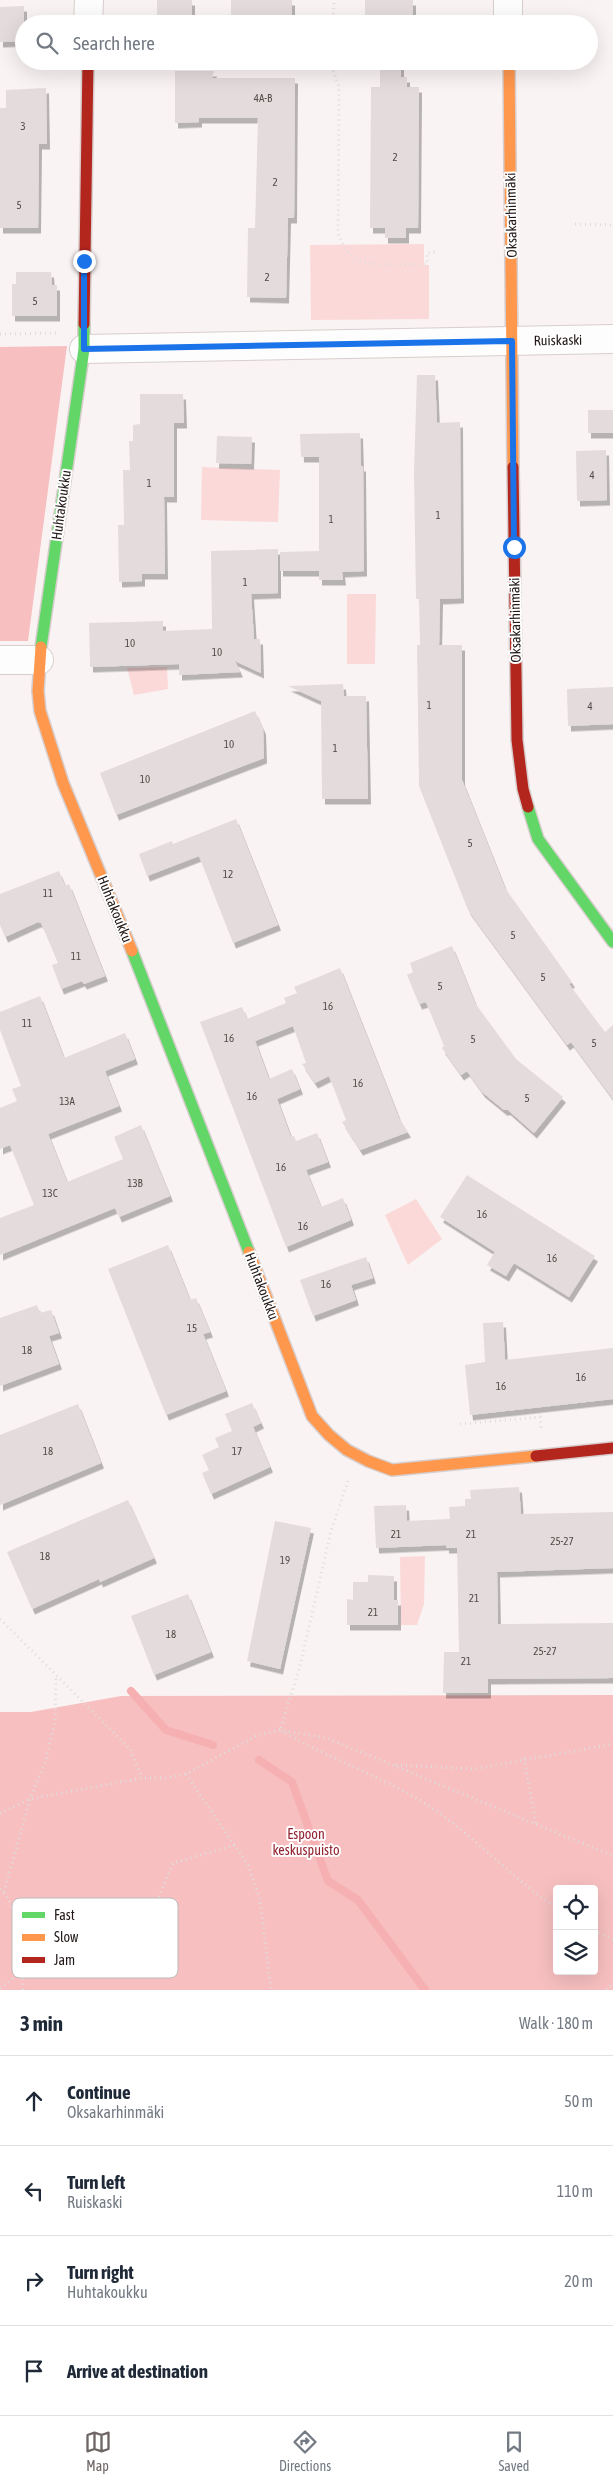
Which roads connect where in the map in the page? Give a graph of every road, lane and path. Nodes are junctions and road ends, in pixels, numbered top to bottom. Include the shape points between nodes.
1 (89, 0) edge
2 (334, 0) edge
3 (508, 0) edge
4 (88, 15) edge
5 (334, 15) edge
6 (508, 15) edge
7 (88, 70) edge
8 (333, 70) edge
9 (509, 70) edge
10 (575, 224) dead end
11 (613, 225) edge
12 (435, 252) dead end
13 (613, 339) edge
14 (512, 341) junction
15 (84, 349) junction
16 (0, 660) edge
17 (39, 660) junction
18 (613, 942) edge
19 (460, 1424) dead end
20 (542, 1436) dead end
21 (613, 1448) edge
22 (340, 1501) dead end
23 (0, 1620) edge
24 (56, 1675) junction
25 (280, 1730) junction
26 (613, 1744) edge
27 (524, 1758) junction
28 (394, 1765) junction
29 (186, 1774) junction
30 (142, 1778) junction
31 (30, 1800) junction
32 (0, 1813) edge
33 (536, 1824) junction
34 (235, 1845) junction
35 (613, 1856) edge
36 (0, 1888) edge
37 (4, 1892) junction
38 (159, 1898) edge
39 (12, 1904) edge
40 (553, 1906) edge
41 (598, 1933) edge
42 (613, 1939) edge
43 (14, 1978) edge
44 (613, 1983) edge
45 (0, 1988) edge
46 (271, 1990) edge
47 (607, 1990) edge

1 - 4 street
2 - 5 path
3 - 6 street
7 - 15 street, Huhtakoukku
8 - 12 path via 339,87 338,234 345,248 354,258 373,263 427,264 427,253
9 - 14 street, Oksakarhinmäki
10 - 11 path
13 - 14 street, Ruiskaski
14 - 15 street, Ruiskaski
14 - 18 street, Oksakarhinmäki via 517,740 523,789 538,839
15 - 17 street, Huhtakoukku
16 - 17 street
17 - 21 street, Huhtakoukku via 40,711 63,783 133,953 312,1416 326,1434 348,1452 392,1470
19 - 20 path via 540,1417
22 - 25 path via 299,1670
23 - 24 path
24 - 30 path via 130,1749
24 - 31 path via 55,1722 45,1764
25 - 28 path via 327,1738
25 - 29 path via 258,1735
25 - 40 path via 432,1808
26 - 27 path
27 - 28 path via 474,1769
27 - 33 path
28 - 33 path
29 - 30 path
29 - 34 path
30 - 31 path
31 - 32 path
31 - 37 path
33 - 35 path
34 - 38 path via 173,1863
34 - 46 path via 248,1865 260,1898
36 - 37 path
37 - 39 path
41 - 42 path
43 - 45 path
44 - 47 path

